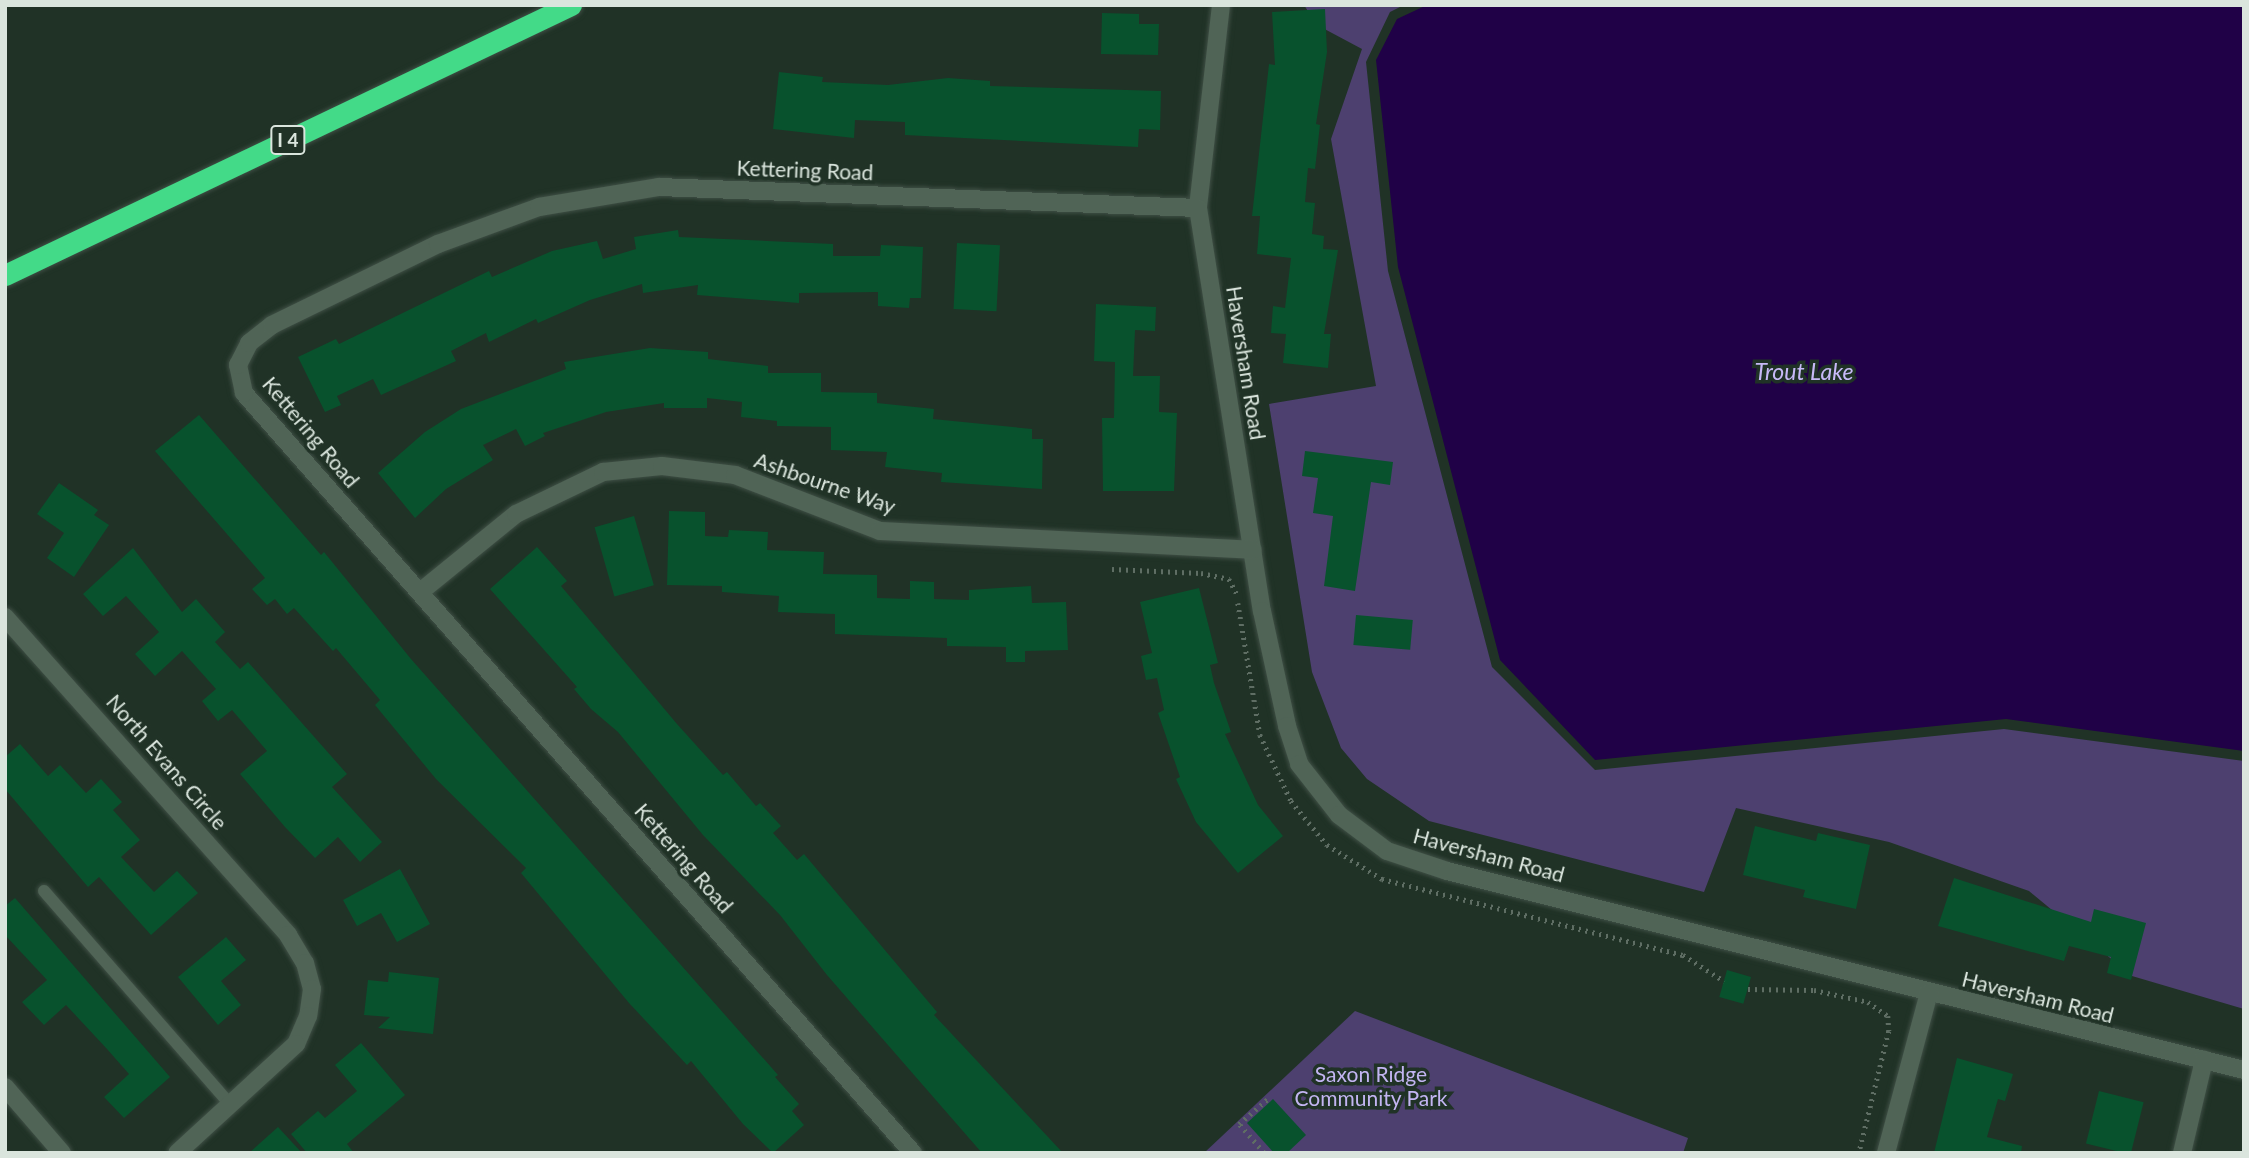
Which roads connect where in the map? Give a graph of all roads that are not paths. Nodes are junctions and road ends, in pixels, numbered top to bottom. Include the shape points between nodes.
1 (571, 5) edge
2 (1221, 5) edge
3 (1198, 208) junction
4 (5, 275) edge
5 (1253, 551) junction
6 (419, 593) junction
7 (8, 618) edge
8 (44, 891) dead end
9 (1929, 993) junction
10 (2204, 1060) junction
11 (2244, 1070) edge
12 (5, 1087) edge
13 (230, 1104) junction
14 (62, 1153) edge
15 (177, 1153) edge
16 (913, 1153) edge
17 (1886, 1153) edge
18 (2182, 1153) edge

1 - 4 highway, I 4
2 - 3 street, Haversham Road
3 - 5 street, Haversham Road
3 - 6 street, Kettering Road via 659,187 539,207 438,244 272,325 249,343 238,365 244,393
5 - 6 street, Ashbourne Way via 880,531 734,475 662,466 603,472 516,514
5 - 9 street, Haversham Road via 1284,713 1299,764 1360,833 1387,850 1447,871
6 - 16 street, Kettering Road
7 - 13 street, North Evans Circle via 288,935 305,963 312,989 308,1016 296,1044
8 - 13 lane
9 - 10 street, Haversham Road
9 - 17 street
10 - 11 street, Haversham Road
10 - 18 street
12 - 14 street
13 - 15 street, North Evans Circle

